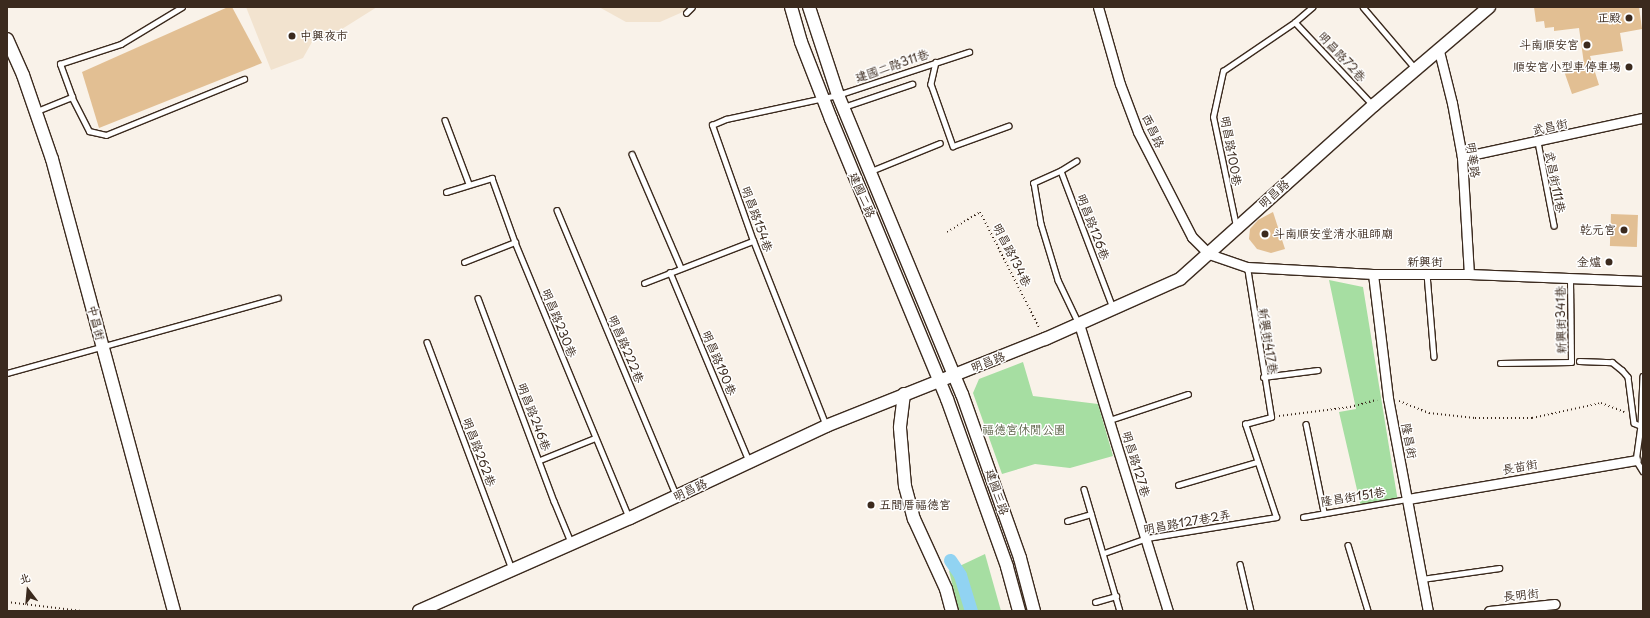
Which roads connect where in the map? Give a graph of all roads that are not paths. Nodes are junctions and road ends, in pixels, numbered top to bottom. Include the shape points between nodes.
1 (182, 7) edge
2 (692, 7) edge
3 (791, 7) edge
4 (809, 7) edge
5 (1098, 7) edge
6 (1312, 7) edge
7 (1363, 7) edge
8 (1489, 7) edge
9 (686, 13) dead end
10 (1295, 22) junction
11 (7, 39) edge
12 (1439, 51) junction
13 (969, 52) dead end
14 (936, 62) junction
15 (1417, 70) junction
16 (244, 79) dead end
17 (912, 84) dead end
18 (838, 95) junction
19 (72, 97) junction
20 (822, 98) junction
21 (1374, 105) junction
22 (844, 107) junction
23 (36, 111) junction
24 (1643, 118) edge
25 (445, 120) dead end
26 (1008, 126) dead end
27 (1538, 142) junction
28 (940, 143) dead end
29 (632, 154) dead end
30 (1462, 157) junction
31 (1077, 161) dead end
32 (871, 171) junction
33 (1061, 171) junction
34 (469, 184) junction
35 (446, 192) dead end
36 (557, 210) dead end
37 (1554, 225) dead end
38 (1236, 228) junction
39 (753, 241) junction
40 (515, 242) junction
41 (1209, 254) junction
42 (464, 262) dead end
43 (1247, 267) junction
44 (681, 268) junction
45 (670, 272) junction
46 (1373, 274) junction
47 (1427, 274) junction
48 (1469, 274) junction
49 (1570, 279) junction
50 (1643, 281) edge
51 (644, 283) dead end
52 (278, 298) dead end
53 (478, 298) dead end
54 (1113, 309) junction
55 (1079, 324) junction
56 (427, 342) dead end
57 (102, 348) junction
58 (1434, 357) dead end
59 (1579, 361) dead end
60 (1500, 363) dead end
61 (1318, 370) dead end
62 (7, 372) edge
63 (954, 375) junction
64 (1643, 376) edge
65 (1263, 377) junction
66 (940, 380) junction
67 (904, 394) junction
68 (1188, 394) dead end
69 (1110, 420) junction
70 (1306, 424) dead end
71 (826, 426) junction
72 (1641, 426) junction
73 (595, 438) junction
74 (540, 460) junction
75 (1636, 460) junction
76 (1257, 462) junction
77 (750, 463) junction
78 (1643, 471) edge
79 (1178, 486) dead end
80 (1084, 489) dead end
81 (677, 496) junction
82 (1408, 499) junction
83 (1324, 512) junction
84 (1091, 514) junction
85 (1303, 517) dead end
86 (630, 518) junction
87 (1067, 521) dead end
88 (1147, 538) junction
89 (572, 542) junction
90 (1348, 545) dead end
91 (1104, 553) junction
92 (1240, 564) dead end
93 (1499, 568) dead end
94 (512, 569) junction
95 (1422, 579) junction
96 (1116, 596) junction
97 (1095, 602) dead end
98 (1555, 604) dead end
99 (174, 611) edge
100 (419, 611) edge
101 (952, 611) edge
102 (1019, 611) edge
103 (1034, 611) edge
104 (1120, 611) edge
105 (1168, 611) edge
106 (1251, 611) edge
107 (1368, 611) edge
108 (1428, 611) edge
109 (1489, 611) edge

1 - 19 lane via 121,44 60,64
2 - 9 lane
3 - 20 street, 建國二路
4 - 18 street, 建國二路
5 - 41 street, 西昌路 via 1120,84 1138,132 1192,237
6 - 10 lane, 明昌路100巷
7 - 15 lane
8 - 12 street, 明昌路
10 - 21 lane, 明昌路72巷
10 - 38 lane, 明昌路100巷 via 1223,71 1213,117
11 - 23 street, 中昌街
12 - 15 street, 明昌路
12 - 30 street, 明華路
13 - 14 lane, 建國二路311巷
14 - 18 lane, 建國二路311巷
14 - 26 lane via 930,84 953,146
15 - 21 street, 明昌路
16 - 19 lane via 106,135 89,131
17 - 22 lane
18 - 20 lane, 建國二路311巷
18 - 22 street, 建國二路
19 - 23 lane
20 - 39 lane, 明昌路154巷 via 726,119 712,125
20 - 66 street, 建國二路
21 - 38 street, 明昌路
22 - 32 street, 建國二路
23 - 57 street, 中昌街 via 52,159
24 - 27 street, 武昌街
25 - 34 lane
27 - 30 street, 武昌街
27 - 37 lane, 武昌街111巷
28 - 32 lane
29 - 44 lane
30 - 48 street, 明華路
31 - 33 lane
32 - 63 street, 建國二路
33 - 54 lane, 明昌路126巷
33 - 55 lane via 1034,183 1041,224 1058,280
34 - 35 lane, 明昌路230巷
34 - 40 lane, 明昌路230巷 via 492,178
36 - 81 lane, 明昌路222巷
38 - 41 street, 明昌路
39 - 44 lane
39 - 71 lane, 明昌路154巷
40 - 42 lane
40 - 73 lane, 明昌路230巷
41 - 43 street, 新興街
41 - 54 street, 明昌路 via 1180,279
43 - 46 street, 新興街
43 - 65 lane, 新興街417巷
44 - 45 lane
45 - 51 lane
45 - 77 lane, 明昌路190巷
46 - 47 street, 新興街
46 - 82 street, 隆昌街 via 1388,398
47 - 48 street, 新興街
47 - 58 lane
48 - 49 street, 新興街
49 - 50 street, 新興街
49 - 60 lane, 新興街341巷 via 1572,362
52 - 57 lane
53 - 74 lane, 明昌路246巷
54 - 55 street, 明昌路
55 - 63 street, 明昌路
55 - 69 street, 明昌路127巷
56 - 94 lane, 明昌路262巷
57 - 62 lane
57 - 99 street, 中昌街
59 - 72 lane via 1612,362 1628,377 1634,424
61 - 65 lane
63 - 66 street, 明昌路
63 - 103 street, 建國三路 via 1020,558
64 - 72 lane
65 - 76 lane, 新興街417巷 via 1271,417 1246,424
66 - 67 street, 明昌路
66 - 102 street, 建國三路 via 1007,567
67 - 71 street, 明昌路
67 - 101 street via 900,428 905,486 914,519 946,589
68 - 69 lane
69 - 88 street, 明昌路127巷
70 - 83 lane
71 - 77 street, 明昌路
72 - 75 lane
73 - 74 lane
73 - 86 lane, 明昌路230巷
74 - 89 lane, 明昌路246巷
75 - 78 lane
75 - 82 street, 長苗街
76 - 79 lane
76 - 88 lane, 明昌路127巷2弄 via 1276,517
77 - 81 street, 明昌路
80 - 84 lane
81 - 86 street, 明昌路
82 - 83 lane, 隆昌街151巷
82 - 95 street, 隆昌街
83 - 85 lane, 隆昌街151巷
84 - 87 lane
84 - 91 lane
86 - 89 street, 明昌路
88 - 91 lane, 明昌路127巷2弄
88 - 105 street, 明昌路127巷
89 - 94 street, 明昌路
90 - 107 lane
91 - 96 lane
92 - 106 lane
93 - 95 lane
94 - 100 street, 明昌路
95 - 108 street, 隆昌街
96 - 97 lane
96 - 104 lane
98 - 109 street, 長明街

